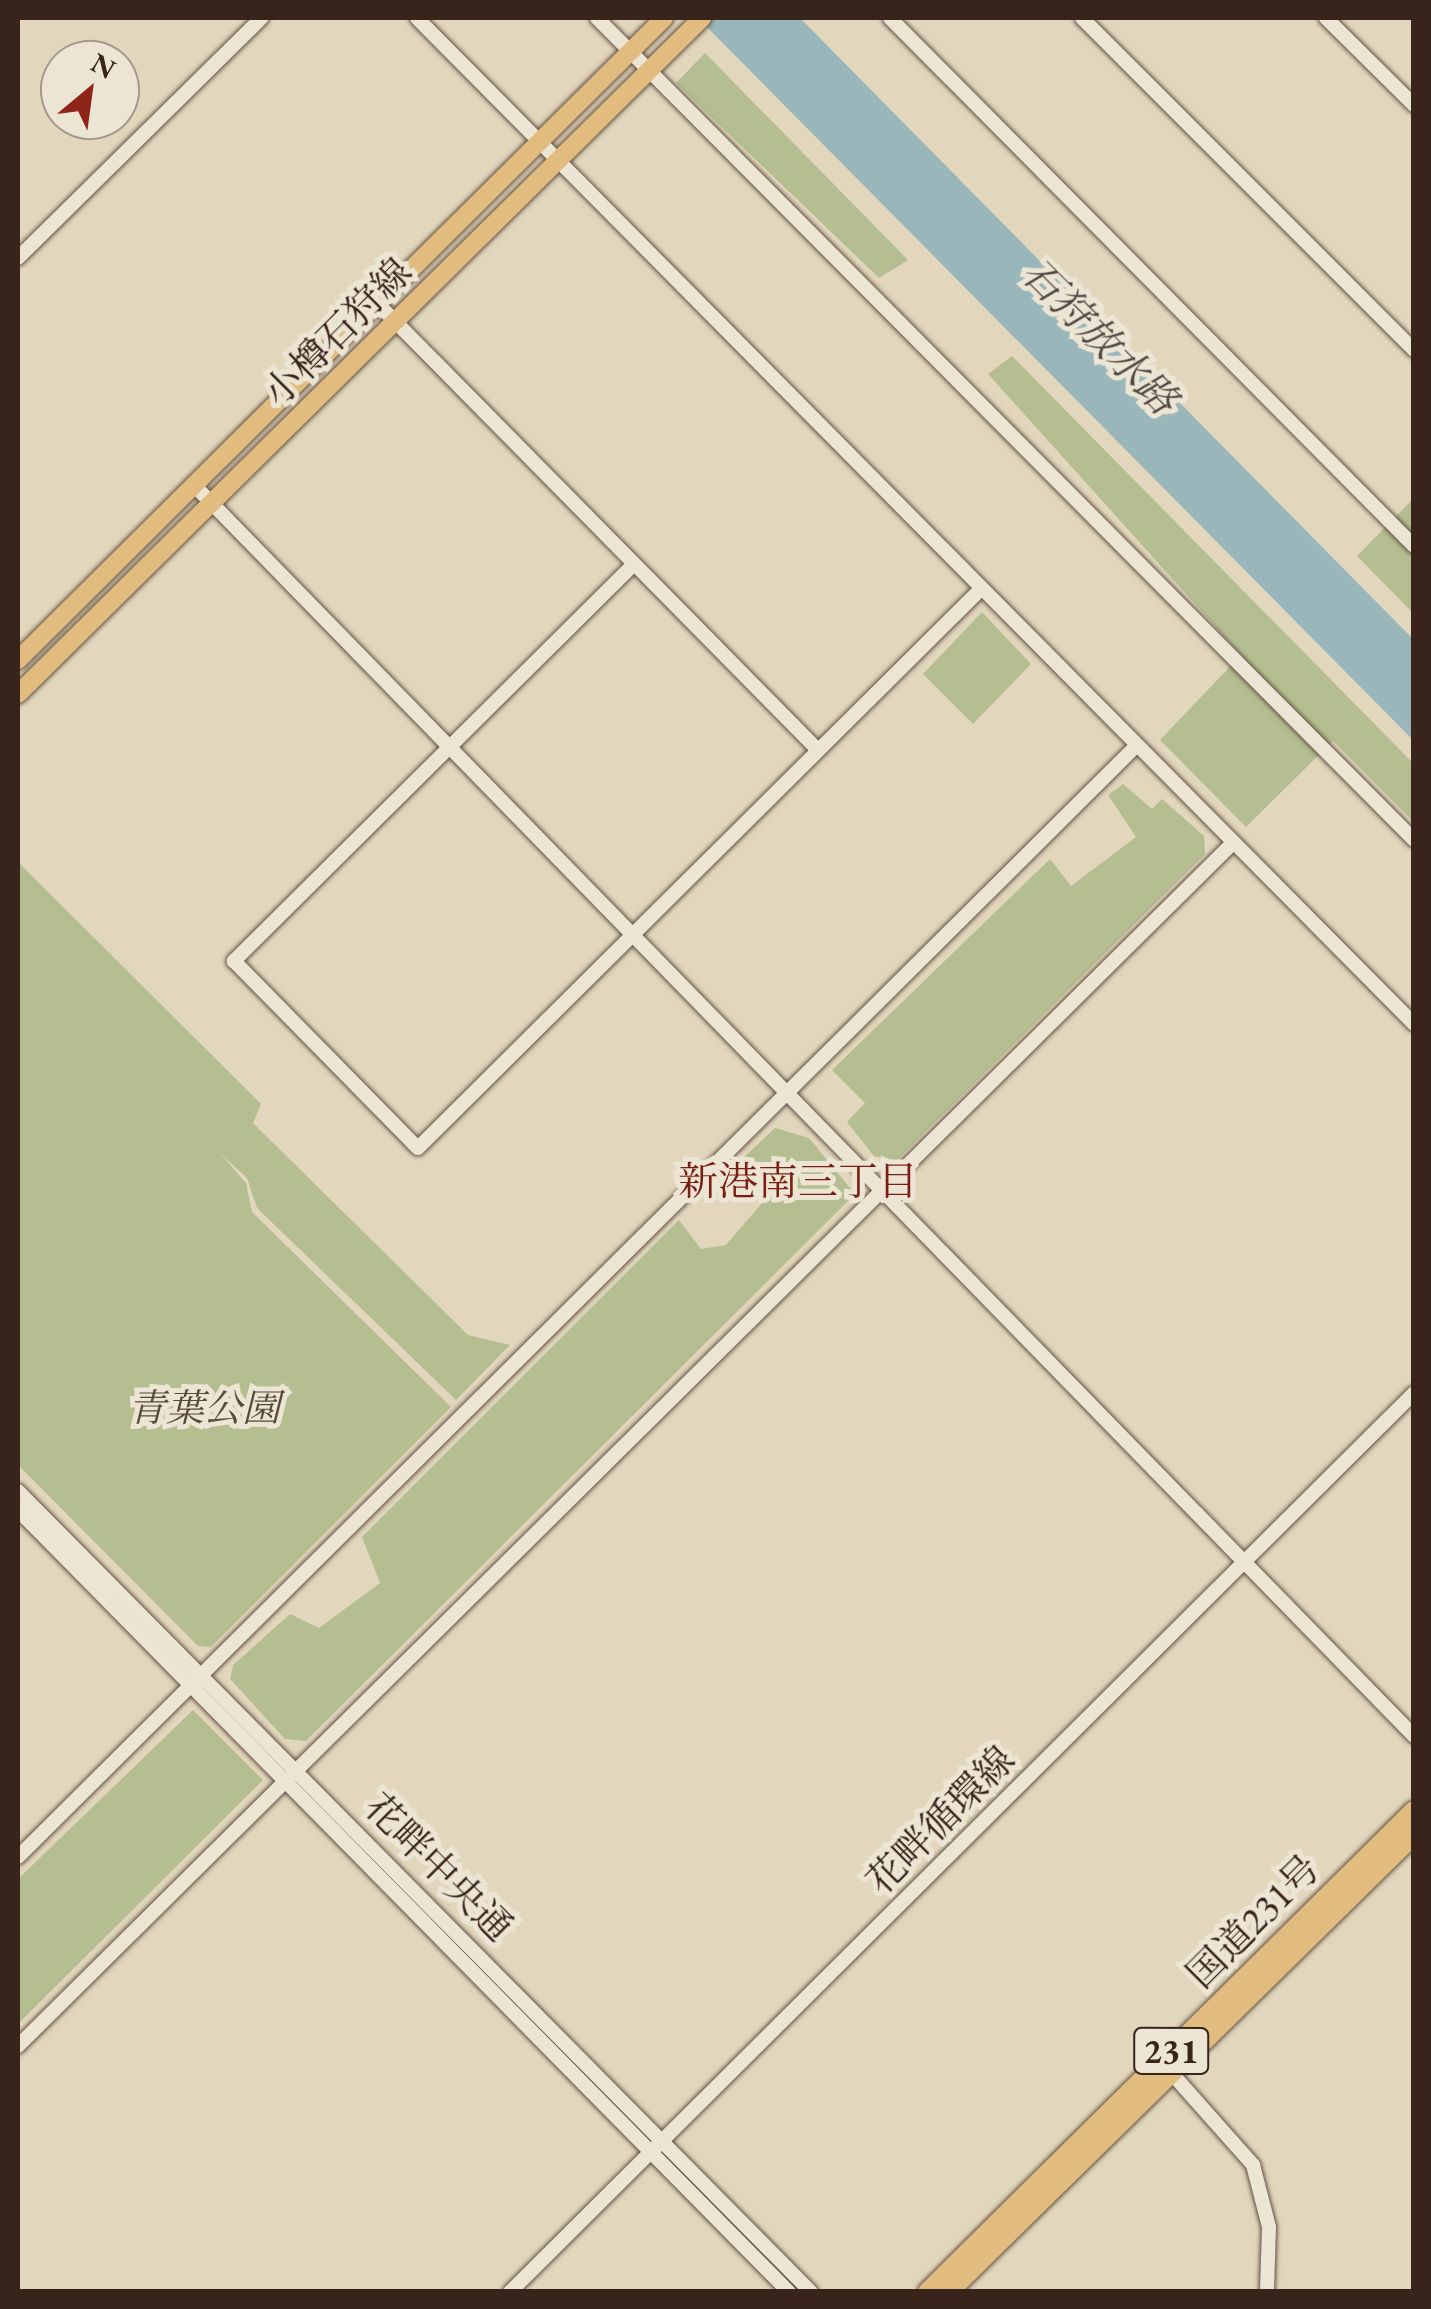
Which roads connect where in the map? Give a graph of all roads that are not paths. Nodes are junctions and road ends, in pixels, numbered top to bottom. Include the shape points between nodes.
1 (262, 18) edge
2 (417, 18) edge
3 (598, 18) edge
4 (664, 18) edge
5 (702, 18) edge
6 (890, 18) edge
7 (1082, 18) edge
8 (1326, 18) edge
9 (631, 50) junction
10 (649, 69) junction
11 (1414, 105) edge
12 (541, 142) junction
13 (558, 160) junction
14 (18, 258) edge
15 (377, 303) junction
16 (395, 321) junction
17 (1414, 350) edge
18 (193, 484) junction
19 (212, 502) junction
20 (1414, 546) edge
21 (634, 564) junction
22 (981, 589) junction
23 (18, 660) edge
24 (18, 694) edge
25 (449, 746) junction
26 (1136, 746) junction
27 (818, 750) junction
28 (1414, 840) edge
29 (1232, 844) junction
30 (634, 936) junction
31 (1414, 1024) edge
32 (786, 1093) junction
33 (881, 1190) junction
34 (1414, 1393) edge
35 (18, 1491) edge
36 (18, 1510) edge
37 (1246, 1562) junction
38 (203, 1674) junction
39 (190, 1687) junction
40 (1414, 1736) edge
41 (298, 1770) junction
42 (284, 1783) junction
43 (1414, 1811) edge
44 (1414, 1834) edge
45 (18, 1857) edge
46 (18, 2046) edge
47 (1166, 2067) junction
48 (664, 2139) junction
49 (652, 2151) junction
50 (510, 2292) edge
51 (789, 2292) edge
52 (812, 2292) edge
53 (928, 2292) edge
54 (948, 2292) edge
55 (1267, 2292) edge

1 - 14 street
2 - 12 street
3 - 9 street
4 - 9 main road, 小樽石狩線
5 - 10 main road, 小樽石狩線
6 - 20 street
7 - 17 street
8 - 11 street
9 - 10 street
9 - 12 main road, 小樽石狩線
10 - 13 main road, 小樽石狩線
10 - 28 street
12 - 13 street
12 - 15 main road, 小樽石狩線
13 - 16 main road, 小樽石狩線
13 - 22 street
15 - 16 street
15 - 18 main road, 小樽石狩線
16 - 19 main road, 小樽石狩線
16 - 21 street
18 - 19 street
18 - 23 main road, 小樽石狩線
19 - 24 main road, 小樽石狩線
19 - 25 street
21 - 25 street
21 - 27 street
22 - 26 street
22 - 27 street
25 - 30 street
25 - 30 street via 234,961 418,1148
26 - 29 street
26 - 32 street
27 - 30 street
29 - 31 street
29 - 33 street
30 - 32 street
32 - 33 street
32 - 38 street
33 - 37 street
33 - 41 street
34 - 37 street, 花畔循環線
35 - 38 street, 花畔中央通
36 - 39 street, 花畔中央通
37 - 40 street
37 - 48 street, 花畔循環線
38 - 39 street
38 - 41 street, 花畔中央通
39 - 42 street, 花畔中央通
39 - 45 street
41 - 42 street
41 - 48 street, 花畔中央通
42 - 46 street
42 - 49 street, 花畔中央通
43 - 47 highway, 国道231号 / 231
44 - 47 highway, 国道231号 / 231
47 - 53 highway, 国道231号 / 231
47 - 54 highway, 国道231号 / 231
47 - 55 street via 1253,2165 1269,2227
48 - 49 street, 花畔循環線
48 - 52 street, 花畔中央通
49 - 50 street, 花畔循環線
49 - 51 street, 花畔中央通

